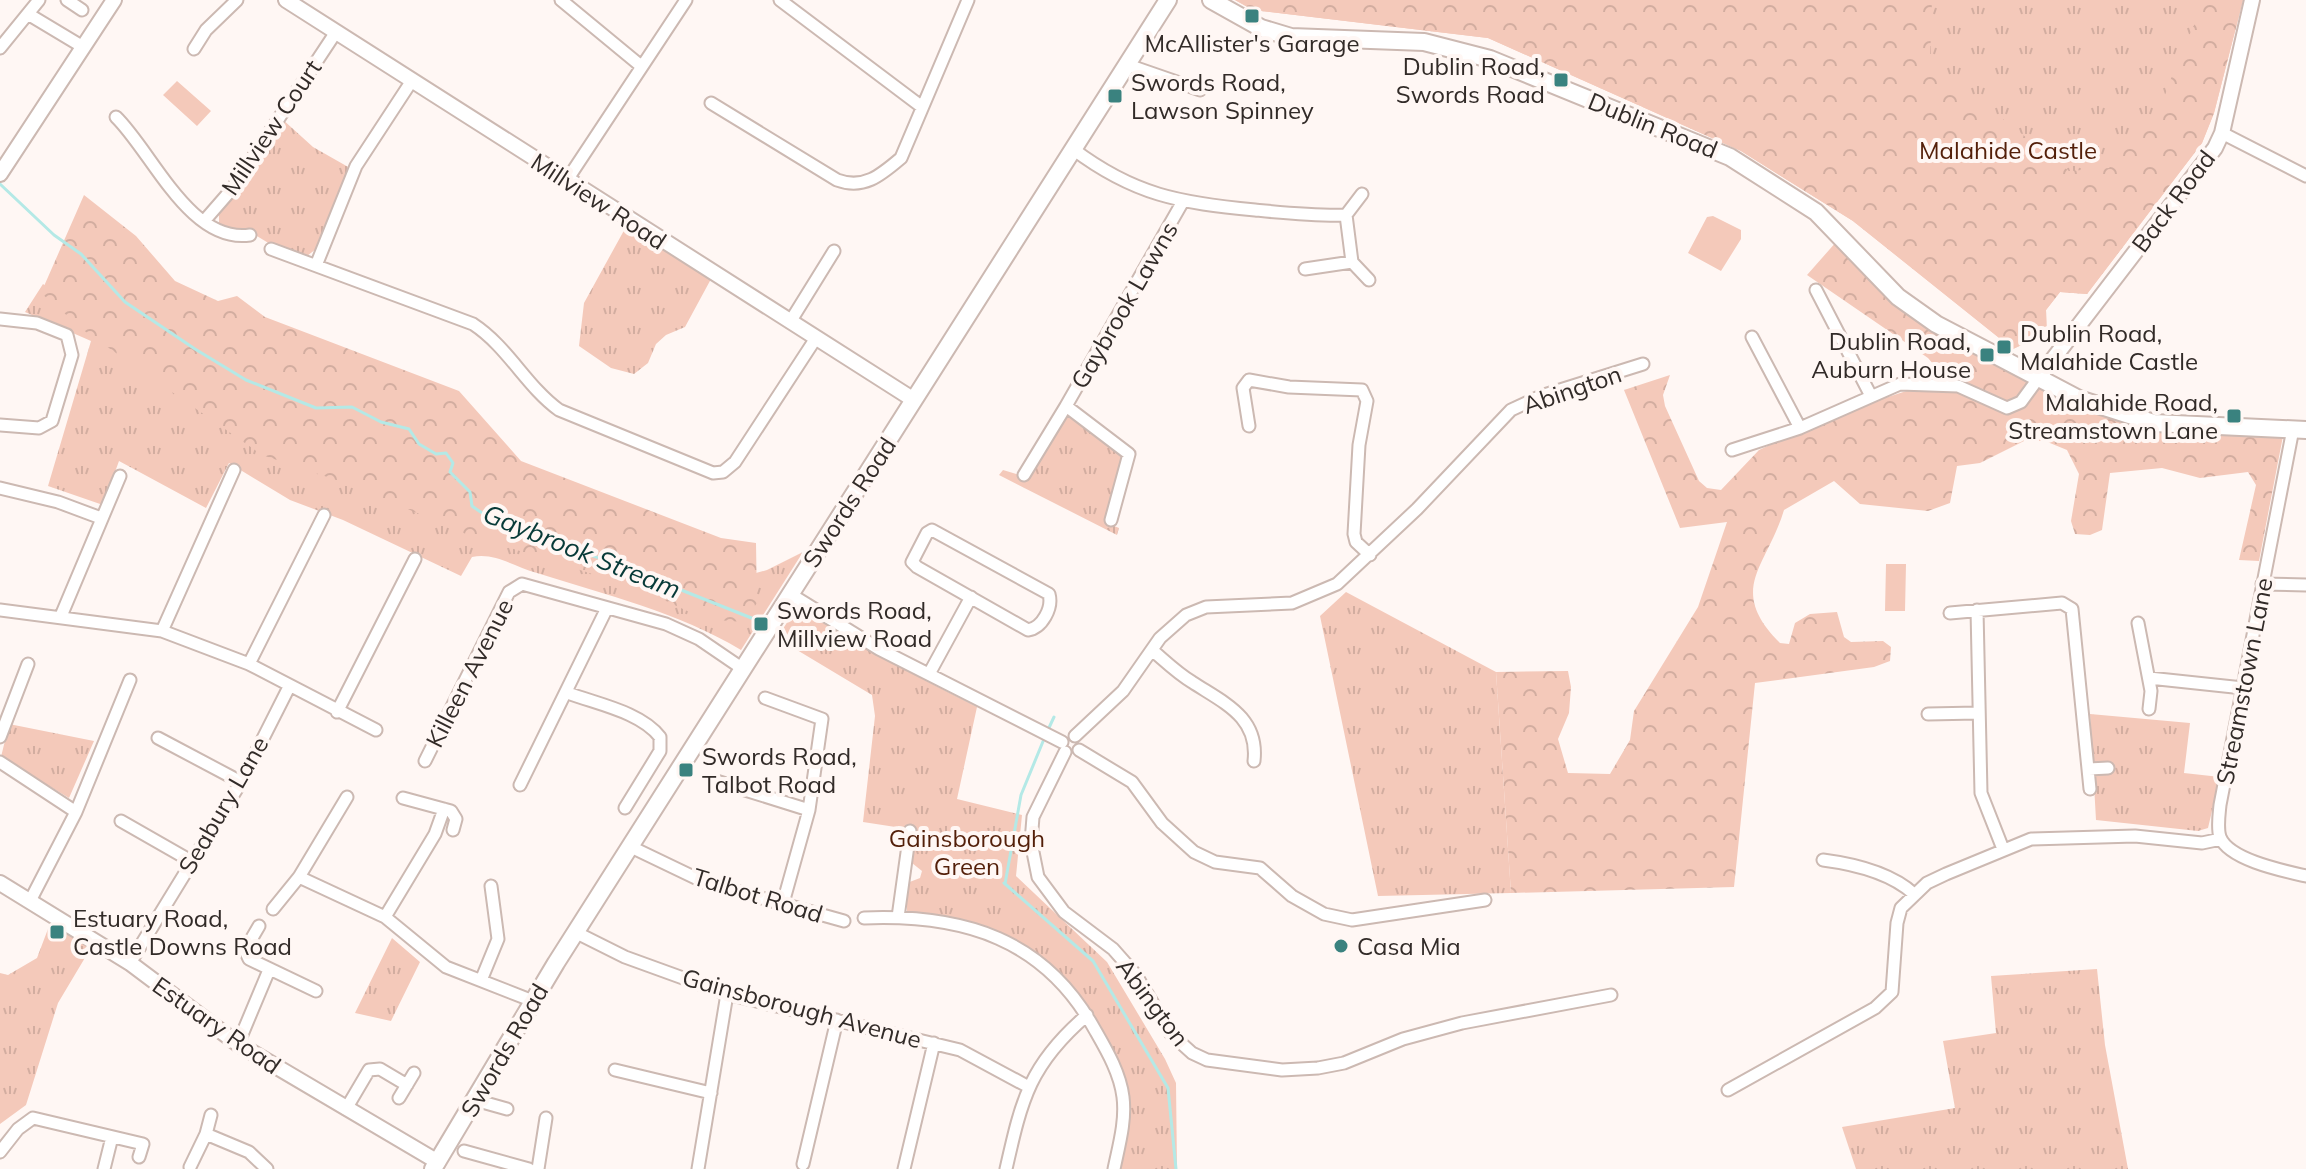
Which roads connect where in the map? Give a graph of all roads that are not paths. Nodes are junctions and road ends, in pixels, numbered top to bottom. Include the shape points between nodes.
1 (39, 0) edge
2 (67, 0) edge
3 (114, 0) edge
4 (237, 0) edge
5 (286, 0) edge
6 (561, 0) edge
7 (686, 0) edge
8 (780, 0) edge
9 (968, 0) edge
10 (1168, 0) edge
11 (1211, 0) edge
12 (2252, 0) edge
13 (82, 10) dead end
14 (28, 14) junction
15 (336, 32) junction
16 (83, 47) junction
17 (0, 48) edge
18 (194, 49) dead end
19 (1125, 64) junction
20 (641, 66) junction
21 (411, 82) junction
22 (1200, 90) dead end
23 (711, 103) dead end
24 (922, 107) junction
25 (116, 117) dead end
26 (2222, 133) junction
27 (1073, 149) junction
28 (0, 174) edge
29 (2306, 176) edge
30 (567, 180) junction
31 (1362, 194) dead end
32 (1182, 203) junction
33 (1346, 215) junction
34 (205, 220) junction
35 (250, 235) dead end
36 (271, 249) dead end
37 (834, 251) dead end
38 (1352, 262) junction
39 (317, 263) junction
40 (1305, 269) dead end
41 (1369, 280) dead end
42 (1816, 290) dead end
43 (0, 319) edge
44 (790, 322) junction
45 (1752, 337) dead end
46 (816, 338) junction
47 (1643, 364) dead end
48 (2040, 376) junction
49 (1871, 396) junction
50 (914, 400) junction
51 (1066, 406) junction
52 (0, 425) edge
53 (1249, 426) dead end
54 (1800, 428) junction
55 (2299, 429) edge
56 (1732, 450) dead end
57 (234, 470) dead end
58 (1024, 475) dead end
59 (120, 476) dead end
60 (0, 488) edge
61 (324, 515) dead end
62 (101, 518) junction
63 (1111, 520) dead end
64 (1370, 555) junction
65 (415, 559) dead end
66 (2262, 584) junction
67 (2306, 585) edge
68 (790, 594) junction
69 (971, 597) junction
70 (0, 610) edge
71 (606, 610) junction
72 (1977, 610) junction
73 (1950, 613) dead end
74 (61, 616) junction
75 (2138, 623) dead end
76 (162, 631) junction
77 (1152, 650) junction
78 (28, 664) dead end
79 (249, 664) junction
80 (743, 669) junction
81 (929, 674) junction
82 (2149, 678) junction
83 (130, 680) dead end
84 (289, 687) junction
85 (2243, 688) junction
86 (568, 693) junction
87 (765, 698) dead end
88 (2149, 709) dead end
89 (337, 712) junction
90 (1977, 713) junction
91 (1928, 714) dead end
92 (376, 730) dead end
93 (1075, 736) junction
94 (0, 737) edge
95 (158, 738) dead end
96 (1054, 740) junction
97 (1079, 750) junction
98 (425, 761) dead end
99 (1254, 761) dead end
100 (0, 762) edge
101 (2108, 768) dead end
102 (2089, 769) junction
103 (713, 780) dead end
104 (241, 782) junction
105 (520, 785) dead end
106 (2090, 789) dead end
107 (347, 797) dead end
108 (403, 798) dead end
109 (625, 808) dead end
110 (444, 809) junction
111 (809, 810) junction
112 (76, 812) junction
113 (121, 821) dead end
114 (453, 830) dead end
115 (910, 831) dead end
116 (2221, 839) junction
117 (629, 846) junction
118 (2003, 849) junction
119 (1823, 860) dead end
120 (191, 861) junction
121 (2306, 876) edge
122 (299, 877) junction
123 (0, 883) edge
124 (491, 886) dead end
125 (1914, 894) junction
126 (1485, 900) dead end
127 (30, 901) junction
128 (783, 903) junction
129 (273, 909) dead end
130 (385, 917) junction
131 (898, 917) junction
132 (864, 918) dead end
133 (844, 921) dead end
134 (259, 926) dead end
135 (575, 932) junction
136 (130, 963) junction
137 (269, 970) junction
138 (482, 978) junction
139 (316, 991) dead end
140 (727, 994) junction
141 (1611, 995) dead end
142 (533, 1001) junction
143 (1087, 1015) junction
144 (837, 1020) junction
145 (934, 1043) junction
146 (238, 1044) junction
147 (615, 1070) dead end
148 (414, 1073) dead end
149 (407, 1085) junction
150 (1027, 1086) junction
151 (1728, 1090) dead end
152 (711, 1093) junction
153 (399, 1098) dead end
154 (475, 1100) junction
155 (346, 1109) junction
156 (507, 1109) dead end
157 (211, 1115) dead end
158 (546, 1118) dead end
159 (206, 1134) junction
160 (112, 1137) junction
161 (464, 1151) dead end
162 (0, 1152) edge
163 (139, 1157) dead end
164 (803, 1164) dead end
165 (435, 1166) edge
166 (190, 1167) edge
167 (104, 1169) edge
168 (267, 1169) edge
169 (529, 1169) edge
170 (538, 1169) edge
171 (698, 1169) edge
172 (904, 1169) edge
173 (1006, 1169) edge
174 (1114, 1169) edge

1 - 14 street
2 - 13 street
3 - 16 street
4 - 18 street
5 - 15 street, Millview Road
6 - 20 street
7 - 20 street
8 - 24 street
9 - 24 street
10 - 19 main road, Swords Road
11 - 48 main road, Dublin Road via 1261,28 1291,37 1424,42 1490,59 1730,157 1816,212 1898,297 1936,324
12 - 26 street, Back Road
14 - 16 street
14 - 17 street
15 - 21 street, Millview Road
15 - 34 street, Millview Court via 232,189
16 - 28 street
19 - 22 street
19 - 27 main road, Swords Road
20 - 30 street
21 - 30 street, Millview Road
21 - 39 street via 356,166
23 - 24 street via 850,185 882,174 901,158
25 - 34 street, Millview Court via 148,152 174,195
26 - 29 street
26 - 48 street, Back Road
27 - 32 street, Gaybrook Lawns via 1118,181
27 - 50 main road, Swords Road
30 - 44 street, Millview Road
31 - 33 street
32 - 33 street, Gaybrook Lawns
32 - 51 street, Gaybrook Lawns
33 - 38 street
34 - 35 street, Millview Court via 227,234
36 - 39 street
37 - 44 street
38 - 40 street
38 - 41 street
39 - 46 street via 473,324 489,334 559,410 713,473 735,462
42 - 49 street
43 - 52 street via 37,323 67,335 72,355 52,421 39,428
44 - 46 street, Millview Road
45 - 54 street
46 - 50 street, Millview Road
47 - 64 street, Abington via 1511,410
48 - 49 street via 2021,402 2007,408 1958,386 1929,383 1900,384
48 - 55 main road, Dublin Road via 2079,399 2154,423
49 - 54 street
50 - 68 main road, Swords Road
51 - 58 street, Gaybrook Lawns
51 - 63 street, Gaybrook Lawns via 1129,454
53 - 64 street via 1243,388 1249,380 1365,393 1354,534
54 - 56 street
55 - 66 street, Streamstown Lane
57 - 76 street
59 - 62 street
60 - 62 street
61 - 79 street
62 - 74 street
64 - 77 street, Abington via 1337,584 1309,598 1196,610 1176,622
65 - 89 street
66 - 67 street
66 - 85 street, Streamstown Lane
68 - 80 main road, Swords Road
68 - 81 street
69 - 69 street via 912,562 927,533 937,530 1049,594 1051,601 1039,625 1028,630
69 - 81 street
70 - 74 street
71 - 80 street, Killeen Avenue via 684,631
71 - 86 street
71 - 98 street, Killeen Avenue via 531,586 509,592
72 - 73 street
72 - 90 street
72 - 102 street via 2062,603 2072,609
74 - 76 street
75 - 82 street
76 - 79 street
77 - 93 street, Abington via 1123,691
77 - 99 street via 1233,707 1253,735
78 - 94 street
79 - 84 street
80 - 117 main road, Swords Road
81 - 96 street
82 - 85 street
82 - 88 street
83 - 112 street
84 - 89 street
84 - 104 street, Seabury Lane
85 - 116 street, Streamstown Lane via 2220,805
86 - 105 street
86 - 109 street via 626,714 660,737 660,751
87 - 111 street via 822,719
89 - 92 street
90 - 91 street
90 - 118 street via 1982,801
93 - 96 street, Abington
93 - 97 street
95 - 104 street
96 - 97 street via 1072,754
96 - 141 street, Abington via 1033,817 1031,842 1038,877 1064,912 1113,949 1136,975 1171,1034 1207,1060 1282,1070 1318,1068 1462,1023
97 - 126 street via 1132,782 1162,823 1194,852 1215,862 1260,868 1308,908 1324,914 1352,920
100 - 112 street
101 - 102 street
102 - 106 street
103 - 111 street
104 - 120 street, Seabury Lane
107 - 122 street
108 - 110 street
110 - 114 street via 455,814
110 - 130 street via 435,834
111 - 128 street
112 - 127 street
113 - 120 street
115 - 131 street
116 - 118 street via 2202,843 2148,836 2062,836
116 - 121 street via 2236,854
117 - 128 street, Talbot Road via 704,882
117 - 135 main road, Swords Road
118 - 125 street
119 - 125 street via 1873,872
120 - 136 street, Seabury Lane
122 - 129 street
122 - 130 street
123 - 127 street, Estuary Road
124 - 138 street via 498,939
125 - 151 street via 1901,908 1897,923 1892,992 1875,1008
127 - 136 street, Estuary Road
128 - 133 street, Talbot Road
130 - 138 street via 446,967
131 - 132 street
131 - 143 street via 975,929 1009,942 1038,958
134 - 137 street via 245,950 249,959
135 - 140 street, Gainsborough Avenue via 625,957
135 - 142 main road, Swords Road
136 - 146 street, Estuary Road
137 - 139 street
137 - 146 street
138 - 142 street
140 - 144 street, Gainsborough Avenue
140 - 152 street
142 - 154 main road, Swords Road
143 - 150 street via 1053,1047
143 - 174 street via 1120,1080 1124,1120
144 - 145 street, Gainsborough Avenue
144 - 164 street
145 - 150 street, Gainsborough Avenue via 979,1058
145 - 172 street
146 - 155 street, Estuary Road
147 - 152 street
148 - 149 street
149 - 153 street
149 - 155 street via 380,1069 369,1070
150 - 173 street
152 - 171 street
154 - 156 street
154 - 165 main road, Swords Road
155 - 165 street, Estuary Road
157 - 159 street
158 - 170 street
159 - 166 street
159 - 168 street via 249,1152
160 - 162 street via 33,1118
160 - 163 street via 143,1144
160 - 167 street
161 - 169 street

